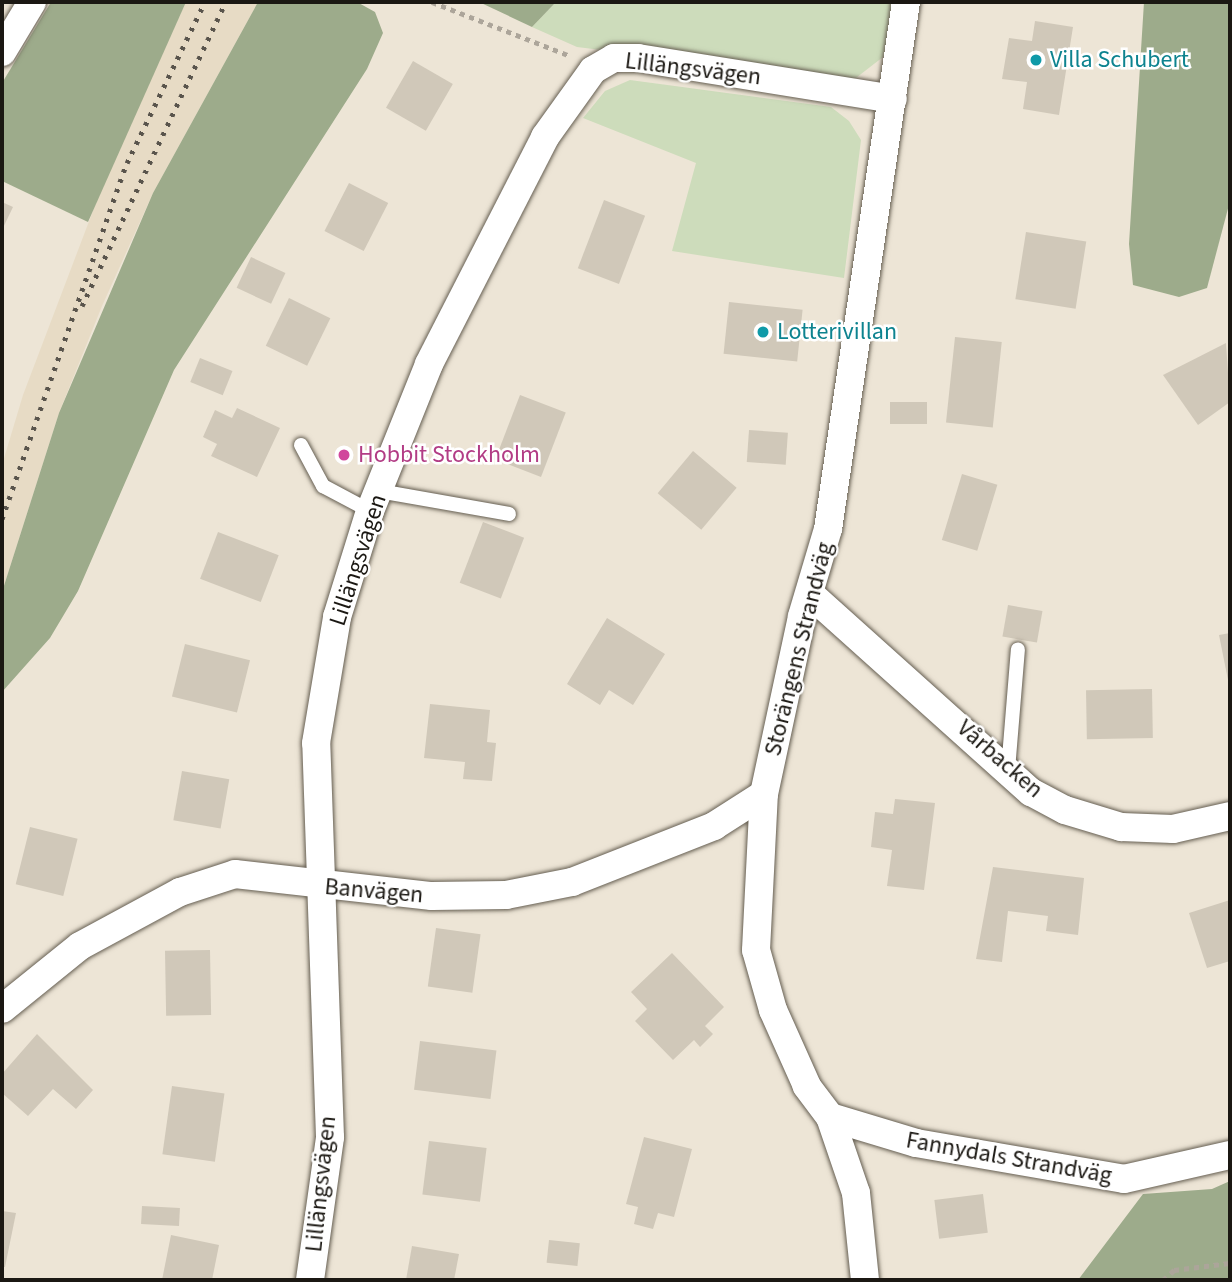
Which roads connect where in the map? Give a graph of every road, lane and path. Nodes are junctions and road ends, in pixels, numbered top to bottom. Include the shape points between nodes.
1 (32, 2) edge
2 (432, 2) edge
3 (906, 2) edge
4 (2, 52) edge
5 (593, 71) junction
6 (893, 99) junction
7 (301, 444) dead end
8 (375, 501) junction
9 (509, 514) dead end
10 (810, 594) junction
11 (1018, 649) dead end
12 (1007, 770) junction
13 (764, 794) junction
14 (1230, 816) edge
15 (322, 887) junction
16 (2, 1009) edge
17 (830, 1117) junction
18 (1230, 1155) edge
19 (1230, 1263) edge
20 (310, 1280) edge
21 (865, 1280) edge
22 (1163, 1280) edge

1 - 4 street
2 - 5 path via 556,46
3 - 6 street, Storängens Strandväg
5 - 6 street, Lillängsvägen via 614,58 638,58
5 - 8 street, Lillängsvägen via 545,138 429,364
6 - 10 street, Storängens Strandväg via 828,529
7 - 8 lane via 323,486
8 - 9 lane
8 - 15 street, Lillängsvägen via 337,617 316,743
10 - 12 street, Vårbacken
10 - 13 street, Storängens Strandväg
11 - 12 lane
12 - 14 street, Vårbacken via 1065,810 1121,827 1173,829
13 - 15 street, Banvägen via 714,826 572,882 506,895 432,897
13 - 17 street, Storängens Strandväg via 756,950 796,1061
15 - 16 street, Banvägen via 236,874 180,891 80,946
15 - 20 street, Lillängsvägen via 330,1137
17 - 18 street, Fannydals Strandväg via 916,1143 1124,1179
17 - 21 street, Storängens Strandväg via 856,1193
19 - 22 path via 1174,1270

